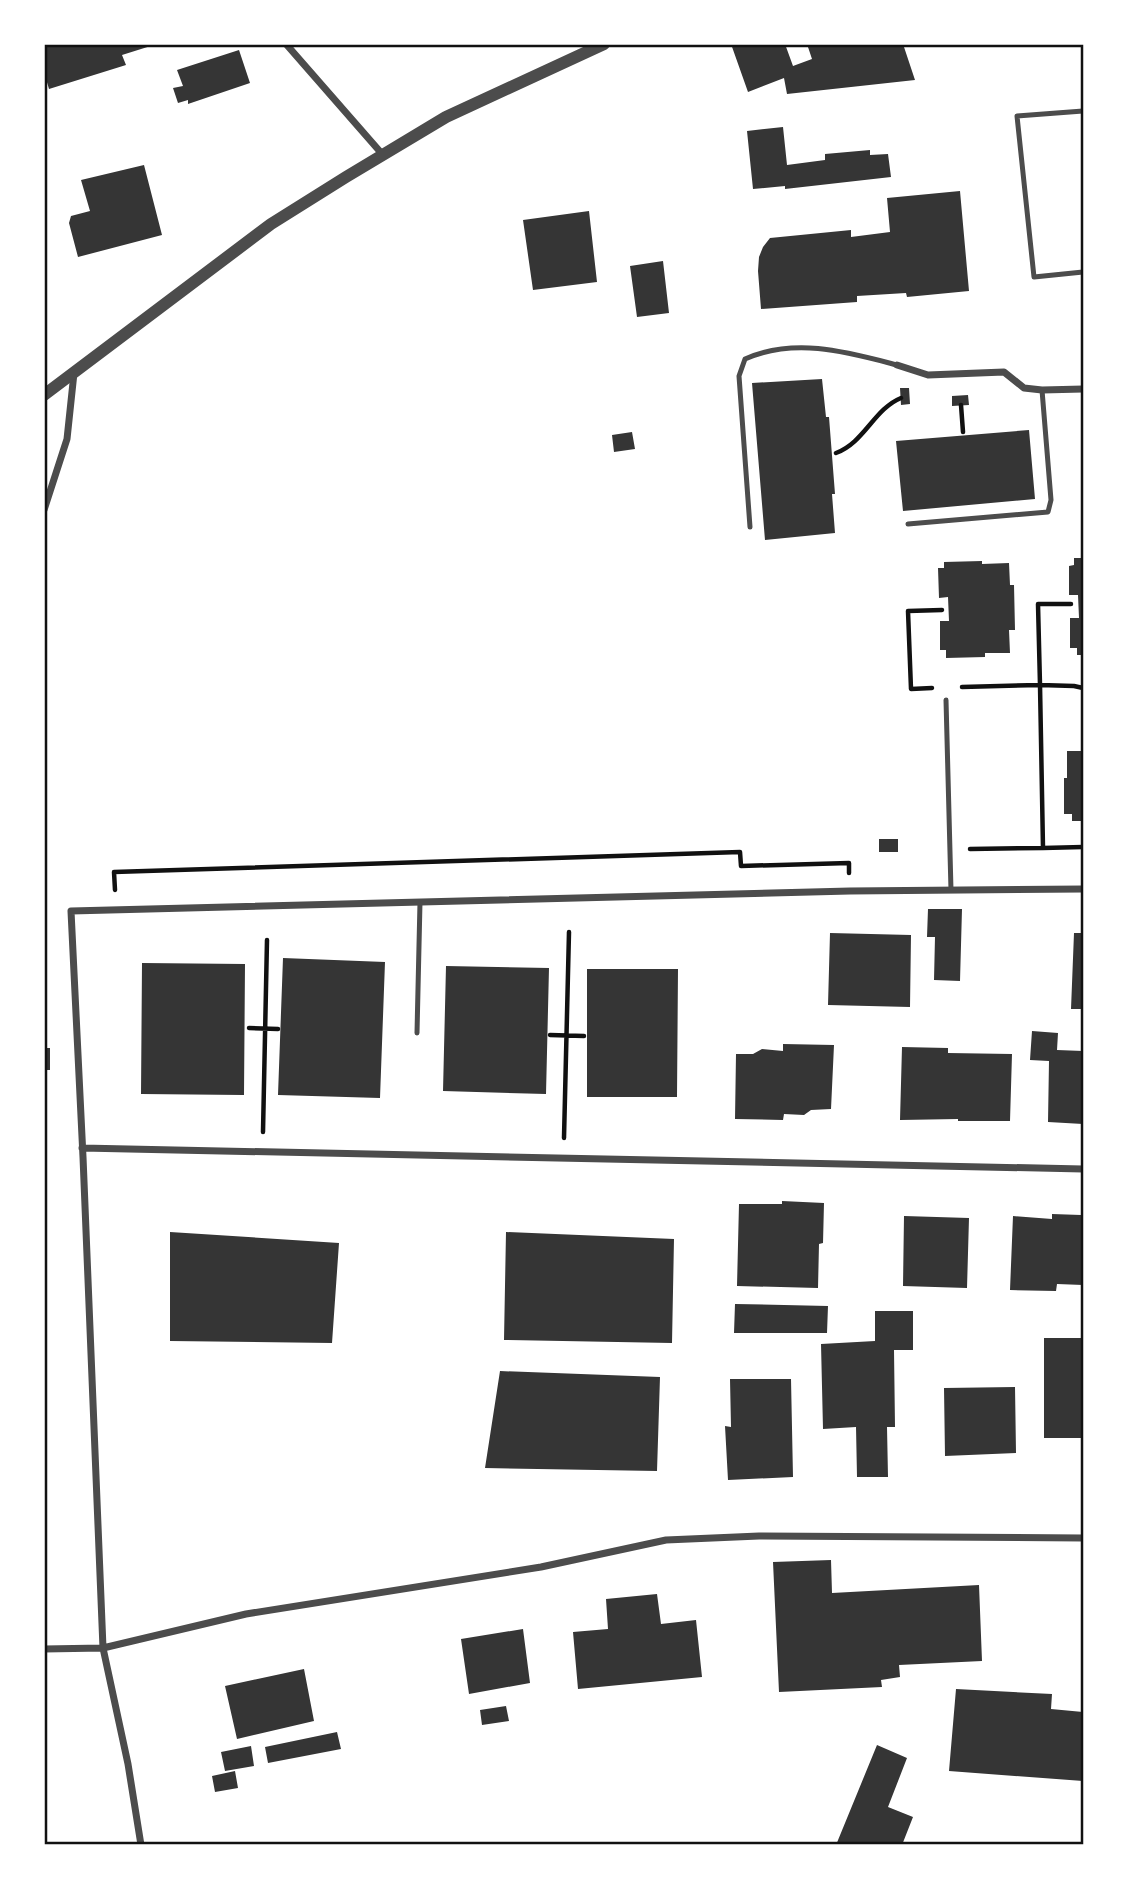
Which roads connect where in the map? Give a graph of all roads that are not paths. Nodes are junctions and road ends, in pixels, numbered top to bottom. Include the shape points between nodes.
1 (286, 44) edge
2 (604, 44) edge
3 (1083, 111) edge
4 (383, 155) junction
5 (1083, 272) edge
6 (897, 365) joint
7 (74, 373) junction
8 (1083, 389) edge
9 (1042, 390) junction
10 (44, 395) edge
11 (44, 510) edge
12 (908, 524) dead end
13 (750, 527) dead end
14 (946, 700) dead end
15 (1083, 889) edge
16 (951, 890) junction
17 (420, 902) junction
18 (417, 1033) dead end
19 (82, 1148) junction
20 (1083, 1169) edge
21 (1083, 1538) edge
22 (103, 1648) junction
23 (44, 1649) edge
24 (141, 1845) edge

1 - 4 street
2 - 4 street via 446,117
3 - 5 lane via 1017,116 1034,277
4 - 7 street via 271,224
6 - 9 street via 928,375 1004,372 1024,388
6 - 13 lane via 824,348 779,349 745,359 739,376
7 - 10 street
7 - 11 street via 67,439
8 - 9 street
9 - 12 lane via 1051,500 1048,512
14 - 16 lane
15 - 16 street
16 - 17 street
17 - 18 lane
17 - 19 street via 71,911
19 - 20 street
19 - 22 street
21 - 22 street via 759,1536 666,1540 541,1567 246,1614
22 - 23 street
22 - 24 street

